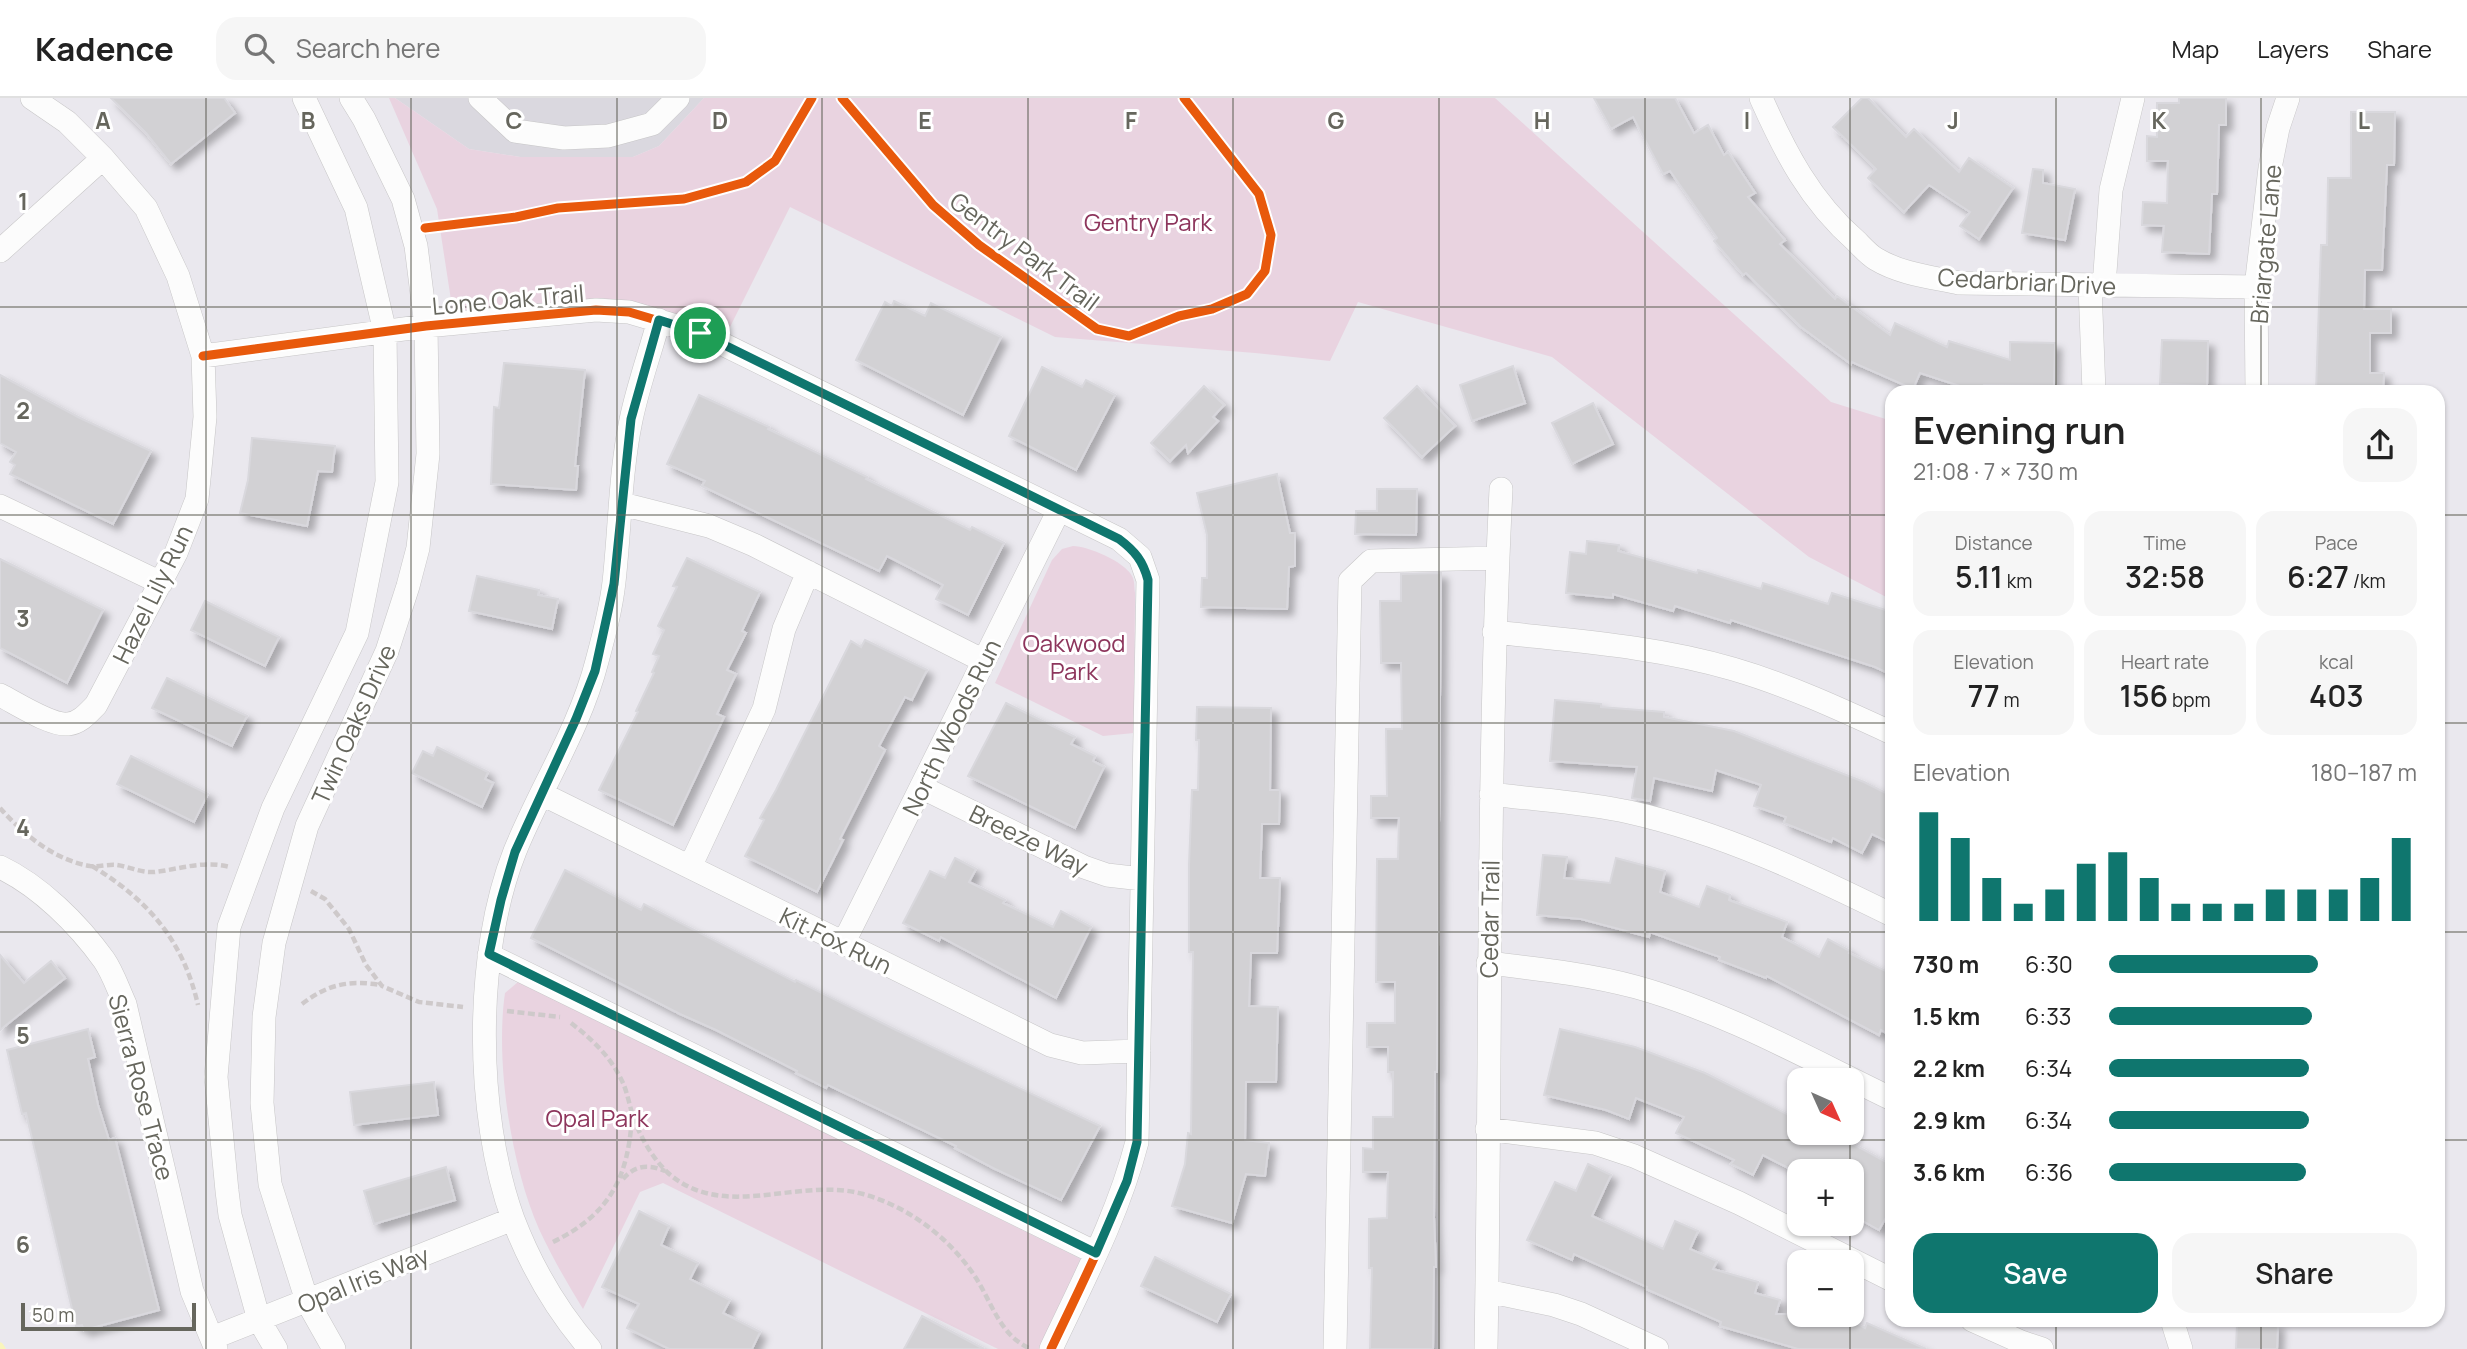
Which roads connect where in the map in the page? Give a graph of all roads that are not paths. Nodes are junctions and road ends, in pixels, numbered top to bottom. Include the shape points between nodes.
1 (32, 98) edge
2 (304, 98) edge
3 (351, 98) edge
4 (480, 98) edge
5 (678, 98) edge
6 (1761, 98) edge
7 (2133, 98) edge
8 (2288, 98) edge
9 (103, 158) junction
10 (0, 251) edge
11 (2097, 286) junction
12 (2256, 287) junction
13 (659, 320) junction
14 (426, 326) junction
15 (385, 332) junction
16 (203, 356) junction
17 (2094, 385) edge
18 (2257, 385) edge
19 (1501, 489) dead end
20 (622, 504) junction
21 (0, 506) edge
22 (1059, 510) junction
23 (1497, 558) junction
24 (808, 572) junction
25 (161, 583) junction
26 (1494, 632) junction
27 (984, 661) junction
28 (0, 695) edge
29 (1885, 730) edge
30 (921, 787) junction
31 (542, 794) junction
32 (1491, 794) junction
33 (0, 867) edge
34 (690, 867) junction
35 (1142, 879) junction
36 (1885, 912) edge
37 (843, 944) junction
38 (489, 954) junction
39 (1488, 963) junction
40 (1139, 1051) junction
41 (1885, 1096) edge
42 (1487, 1129) junction
43 (513, 1219) junction
44 (1096, 1253) junction
45 (1885, 1276) edge
46 (1487, 1291) junction
47 (307, 1301) junction
48 (259, 1320) junction
49 (1988, 1327) edge
50 (2174, 1327) edge
51 (214, 1344) edge
52 (276, 1349) edge
53 (334, 1349) edge
54 (590, 1349) edge
55 (1051, 1349) edge
56 (1335, 1349) edge
57 (1486, 1349) edge
58 (1657, 1349) edge
59 (2042, 1349) edge
60 (2181, 1349) edge

1 - 9 street, Hazel Lily Run via 67,122
2 - 15 street, Twin Oaks Drive via 356,208
3 - 14 street, Twin Oaks Drive via 403,199 416,246
4 - 5 street via 515,131 565,138 608,136 652,124
6 - 11 street, Cedarbriar Drive via 1786,154 1809,190 1876,259 1912,274 1959,283
7 - 11 street via 2111,190
8 - 12 street, Briargate Lane via 2270,168
9 - 10 street
9 - 16 street, Hazel Lily Run via 146,208 178,276
11 - 12 street, Cedarbriar Drive
11 - 17 street
12 - 18 street, Briargate Lane
13 - 14 street, Lone Oak Trail via 596,310
13 - 20 street via 631,419
13 - 22 street, Lone Oak Trail via 700,333
14 - 15 street, Lone Oak Trail
14 - 47 street, Twin Oaks Drive via 428,454 418,548 387,651 307,827 274,943 264,1017 262,1103 270,1184
15 - 16 street, Lone Oak Trail
15 - 48 street, Twin Oaks Drive via 387,482 357,634 273,808 229,927 216,1077 230,1215
16 - 25 street, Hazel Lily Run via 205,417 197,499
19 - 23 street, Cedar Trail
20 - 24 street via 709,526
20 - 31 street via 614,584 595,671
21 - 25 street
22 - 27 street, North Woods Run
22 - 35 street, Lone Oak Trail via 1119,539 1140,557 1148,580
23 - 26 street, Cedar Trail
23 - 56 street via 1371,561 1350,581
24 - 27 street
24 - 34 street via 783,629 764,709
25 - 28 street, Hazel Lily Run via 96,705 80,720 58,724
26 - 29 street via 1630,646 1730,668 1819,699
26 - 32 street, Cedar Trail
27 - 30 street, North Woods Run
30 - 35 street, Breeze Way via 1084,867
30 - 37 street, North Woods Run
31 - 34 street, Kit Fox Run
31 - 38 street via 515,852
32 - 36 street via 1628,812 1705,832 1793,867
32 - 39 street, Cedar Trail
33 - 51 street, Sierra Rose Trace via 38,892 80,930 105,962 125,1004 192,1291
34 - 37 street, Kit Fox Run
35 - 40 street
37 - 40 street, Kit Fox Run via 1050,1045 1082,1054
38 - 43 street via 485,1081
38 - 44 street
39 - 41 street via 1582,974 1682,1002
39 - 42 street, Cedar Trail
40 - 44 street via 1137,1142 1127,1181
42 - 45 street via 1595,1143 1634,1156
42 - 46 street, Cedar Trail
43 - 47 street, Opal Iris Way
43 - 54 street via 544,1284
44 - 55 street
46 - 57 street, Cedar Trail
46 - 58 street via 1572,1311
47 - 48 street, Opal Iris Way
47 - 53 street, Twin Oaks Drive
48 - 51 street, Opal Iris Way
48 - 52 street, Twin Oaks Drive
49 - 59 street
50 - 60 street

